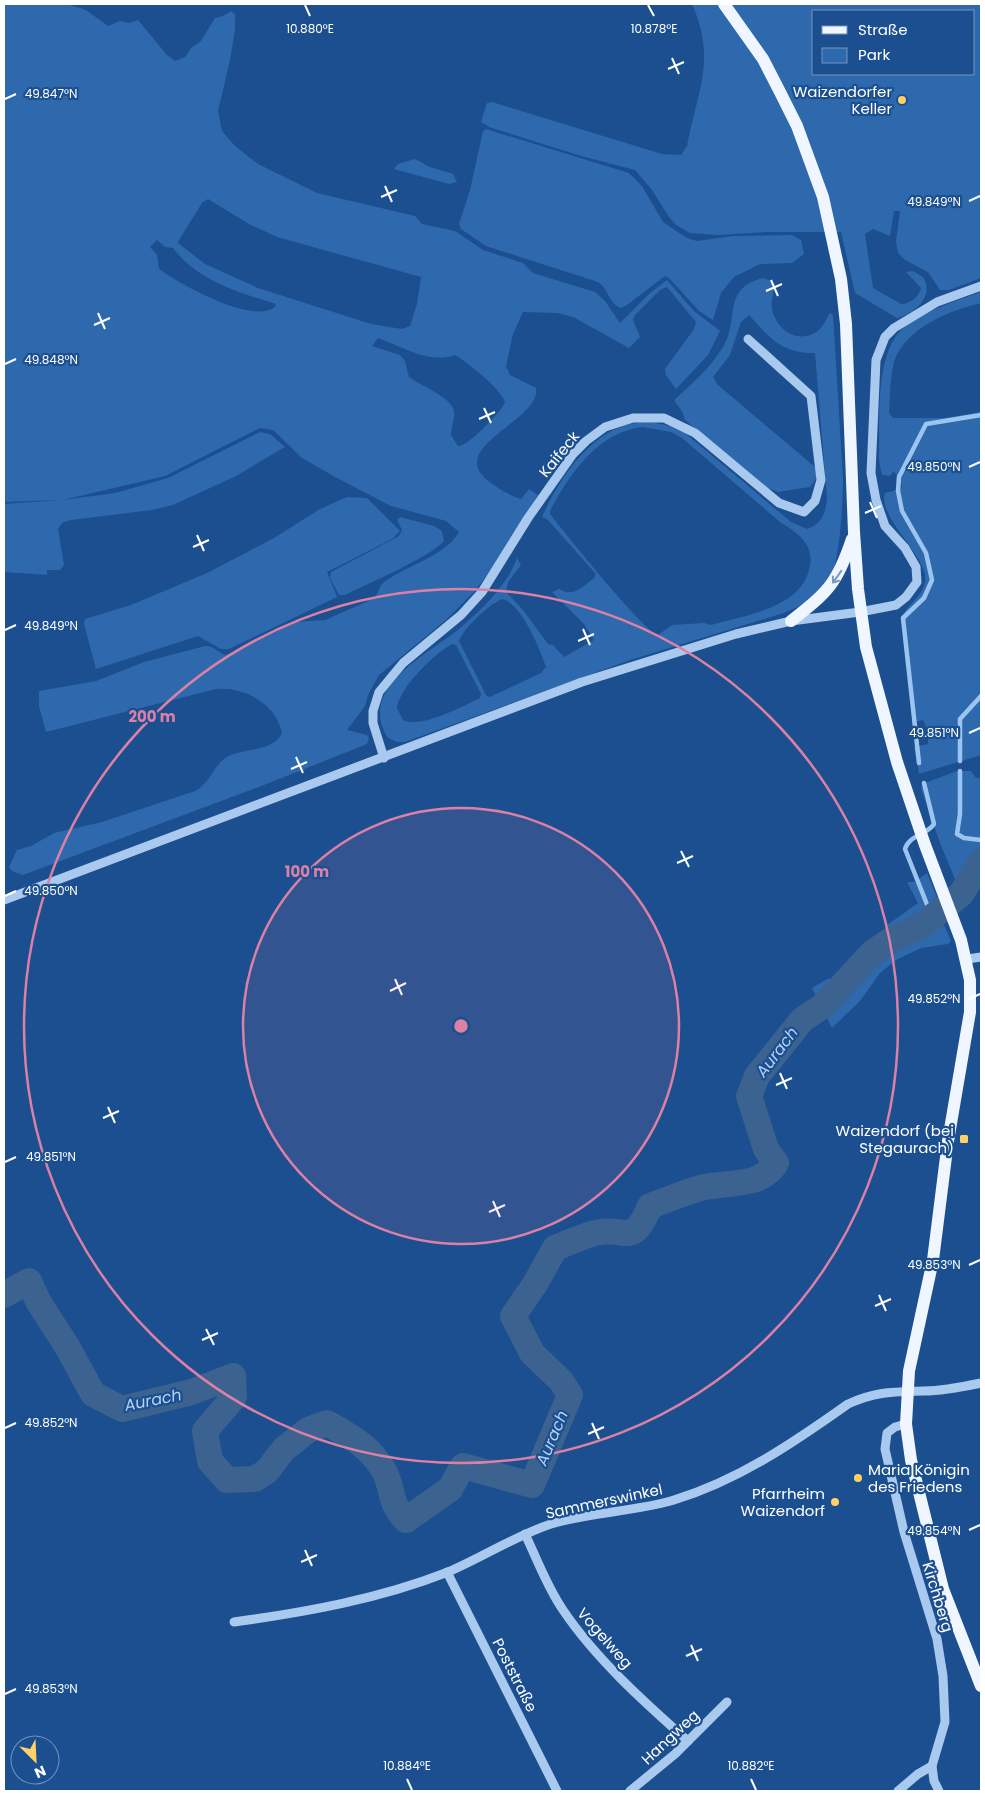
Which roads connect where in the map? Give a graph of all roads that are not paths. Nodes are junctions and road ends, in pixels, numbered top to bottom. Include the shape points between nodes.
1 (724, 4) edge
2 (981, 286) edge
3 (748, 339) dead end
4 (854, 532) junction
5 (860, 612) junction
6 (791, 621) junction
7 (384, 758) junction
8 (4, 900) edge
9 (981, 957) edge
10 (967, 959) junction
11 (981, 1383) edge
12 (906, 1390) junction
13 (906, 1424) junction
14 (525, 1534) junction
15 (447, 1572) junction
16 (234, 1622) dead end
17 (981, 1686) edge
18 (727, 1702) dead end
19 (688, 1741) junction
20 (932, 1766) junction
21 (557, 1791) edge
22 (630, 1791) edge
23 (898, 1791) edge
24 (939, 1791) edge

1 - 4 main road via 763,59 776,84 797,126 823,197 841,279 846,324
2 - 5 street via 932,304 884,337 876,360 871,473 885,526 905,548 916,567 917,582 896,605
3 - 7 street, Kaifeck via 811,396 822,480 815,501 804,512 780,504 695,433 664,418 633,418 605,427 573,454 482,592 461,615 403,664 379,692 373,722
4 - 5 main road
4 -> 6 main road via 842,570 835,580 821,598
5 - 6 street
5 - 10 main road via 874,684 925,845
6 - 7 street via 664,655 582,682
7 - 8 street
9 - 10 street
10 - 12 main road via 970,1012 948,1141 933,1260
11 - 12 street, Sammerswinkel via 947,1389
12 - 13 main road
12 - 14 street, Sammerswinkel via 880,1392 848,1404 730,1480 672,1501 552,1524
13 - 17 main road via 911,1460 942,1589
13 - 20 street, Kirchberg via 895,1426 887,1433 885,1449 904,1532 937,1639 944,1676 945,1722
14 - 15 street, Sammerswinkel
14 - 19 street, Vogelweg via 562,1609 579,1631 626,1683
15 - 16 street, Sammerswinkel via 370,1598
15 - 21 street, Poststraße
18 - 19 street, Hangweg
19 - 22 street, Hangweg
20 - 23 street
20 - 24 street

